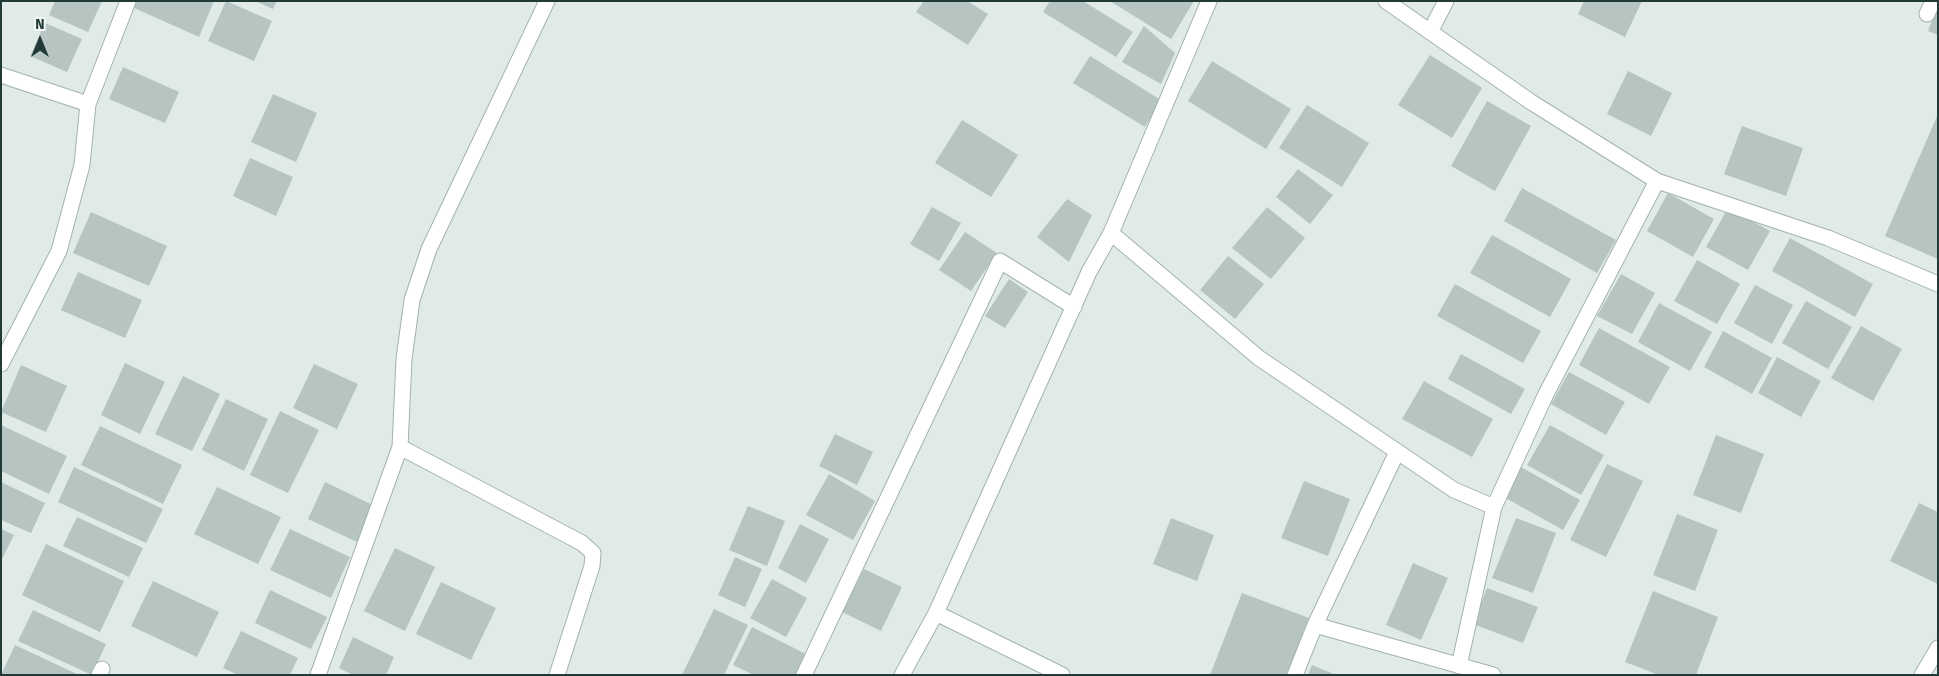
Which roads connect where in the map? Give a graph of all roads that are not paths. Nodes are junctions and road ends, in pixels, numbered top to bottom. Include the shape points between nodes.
1 (128, 1) edge
2 (547, 1) edge
3 (1209, 1) edge
4 (1386, 1) edge
5 (1446, 1) edge
6 (1430, 32) junction
7 (1, 75) edge
8 (88, 104) junction
9 (1657, 181) junction
10 (1111, 233) junction
11 (1938, 284) edge
12 (1074, 306) junction
13 (1, 364) edge
14 (400, 447) junction
15 (1398, 452) junction
16 (1494, 507) junction
17 (936, 613) junction
18 (1315, 625) junction
19 (1938, 648) edge
20 (1459, 666) junction
21 (318, 675) edge
22 (557, 675) edge
23 (804, 675) edge
24 (902, 675) edge
25 (1062, 675) edge
26 (1295, 675) edge
27 (1492, 675) edge
28 (1922, 675) edge

1 - 8 street
2 - 14 street via 426,257 411,310 404,360
3 - 10 street
4 - 6 street
5 - 6 street
6 - 9 street via 1531,102
7 - 8 street
8 - 13 street via 82,165 59,252
9 - 11 street via 1828,238
9 - 16 street via 1546,394
10 - 12 street
10 - 15 street via 1259,358
12 - 17 street
12 - 23 street via 1000,260
14 - 21 street
14 - 22 street via 582,543 593,553 592,566
15 - 16 street via 1454,490
15 - 18 street
16 - 20 street
17 - 24 street
17 - 25 street
18 - 20 street
18 - 26 street
19 - 28 street
20 - 27 street

